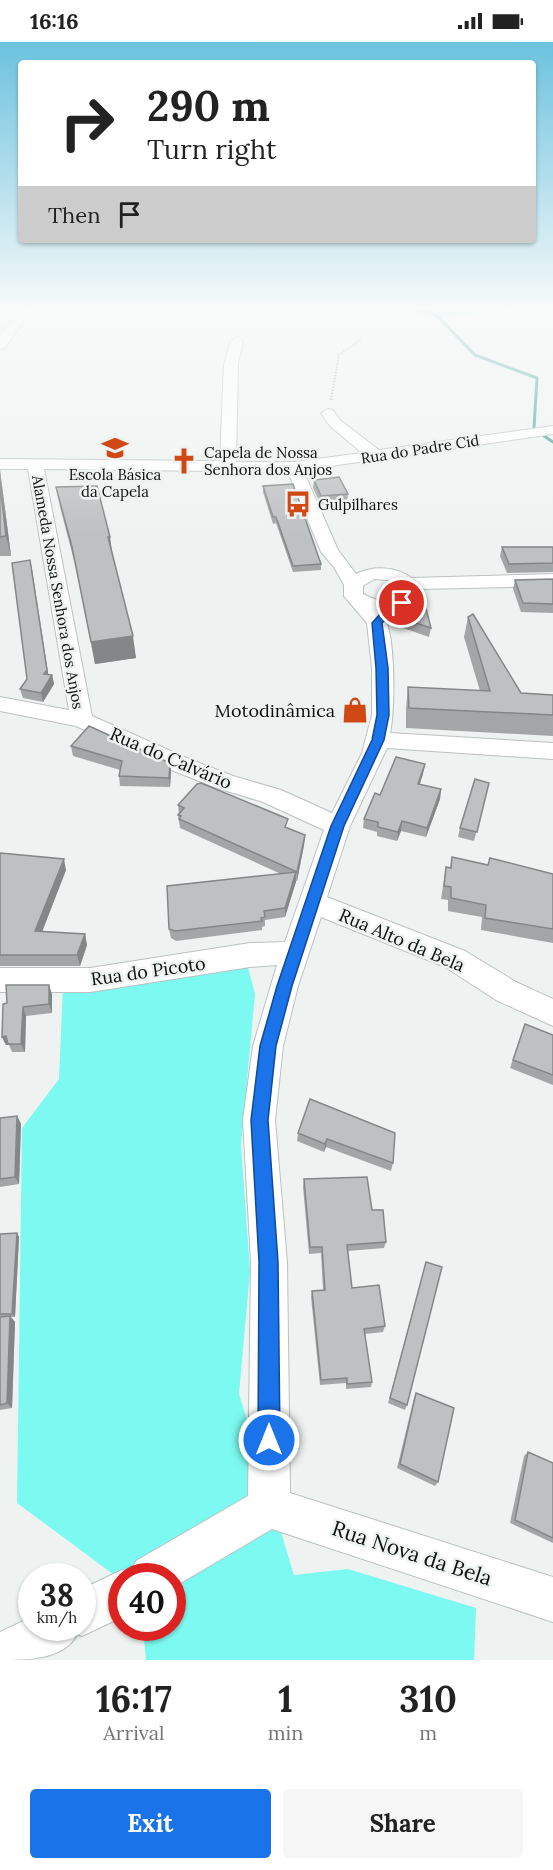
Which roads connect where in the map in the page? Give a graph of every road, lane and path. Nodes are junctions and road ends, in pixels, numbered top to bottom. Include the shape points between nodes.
1 (230, 385) edge
2 (333, 385) edge
3 (328, 412) joint
4 (553, 430) edge
5 (375, 455) junction
6 (0, 464) edge
7 (34, 464) junction
8 (228, 467) junction
9 (294, 468) junction
10 (342, 565) junction
11 (379, 574) junction
12 (553, 580) edge
13 (408, 584) junction
14 (371, 603) junction
15 (0, 704) edge
16 (82, 720) junction
17 (378, 740) junction
18 (553, 751) edge
19 (338, 826) junction
20 (313, 903) junction
21 (296, 953) junction
22 (0, 980) edge
23 (553, 1013) edge
24 (269, 1507) junction
25 (173, 1563) edge
26 (553, 1600) edge
27 (33, 1641) edge
28 (0, 1655) edge

1 - 8 street
2 - 3 path
3 - 5 street via 335,423
4 - 5 street, Rua do Padre Cid
5 - 9 street, Rua do Padre Cid
6 - 7 street, Rua do Padre Cid
7 - 8 street, Rua do Padre Cid
7 - 16 street, Alameda Nossa Senhora dos Anjos
8 - 9 street, Rua do Padre Cid
9 - 10 street via 330,552
10 - 11 street
10 - 14 street
11 - 13 street
11 - 14 street via 362,577
12 - 13 street
13 - 14 street via 408,599
14 - 17 street via 382,668 383,715
15 - 16 street, Rua do Calvário
16 - 19 street, Rua do Calvário via 225,783 272,796
17 - 18 street
17 - 19 street
19 - 20 street
20 - 21 street
20 - 23 street, Rua Alto da Bela via 455,959 506,991
21 - 22 street, Rua do Picoto via 250,955 90,980
21 - 24 street via 268,1046 259,1120 268,1262
24 - 25 street
24 - 26 street, Rua Nova da Bela
27 - 28 street

